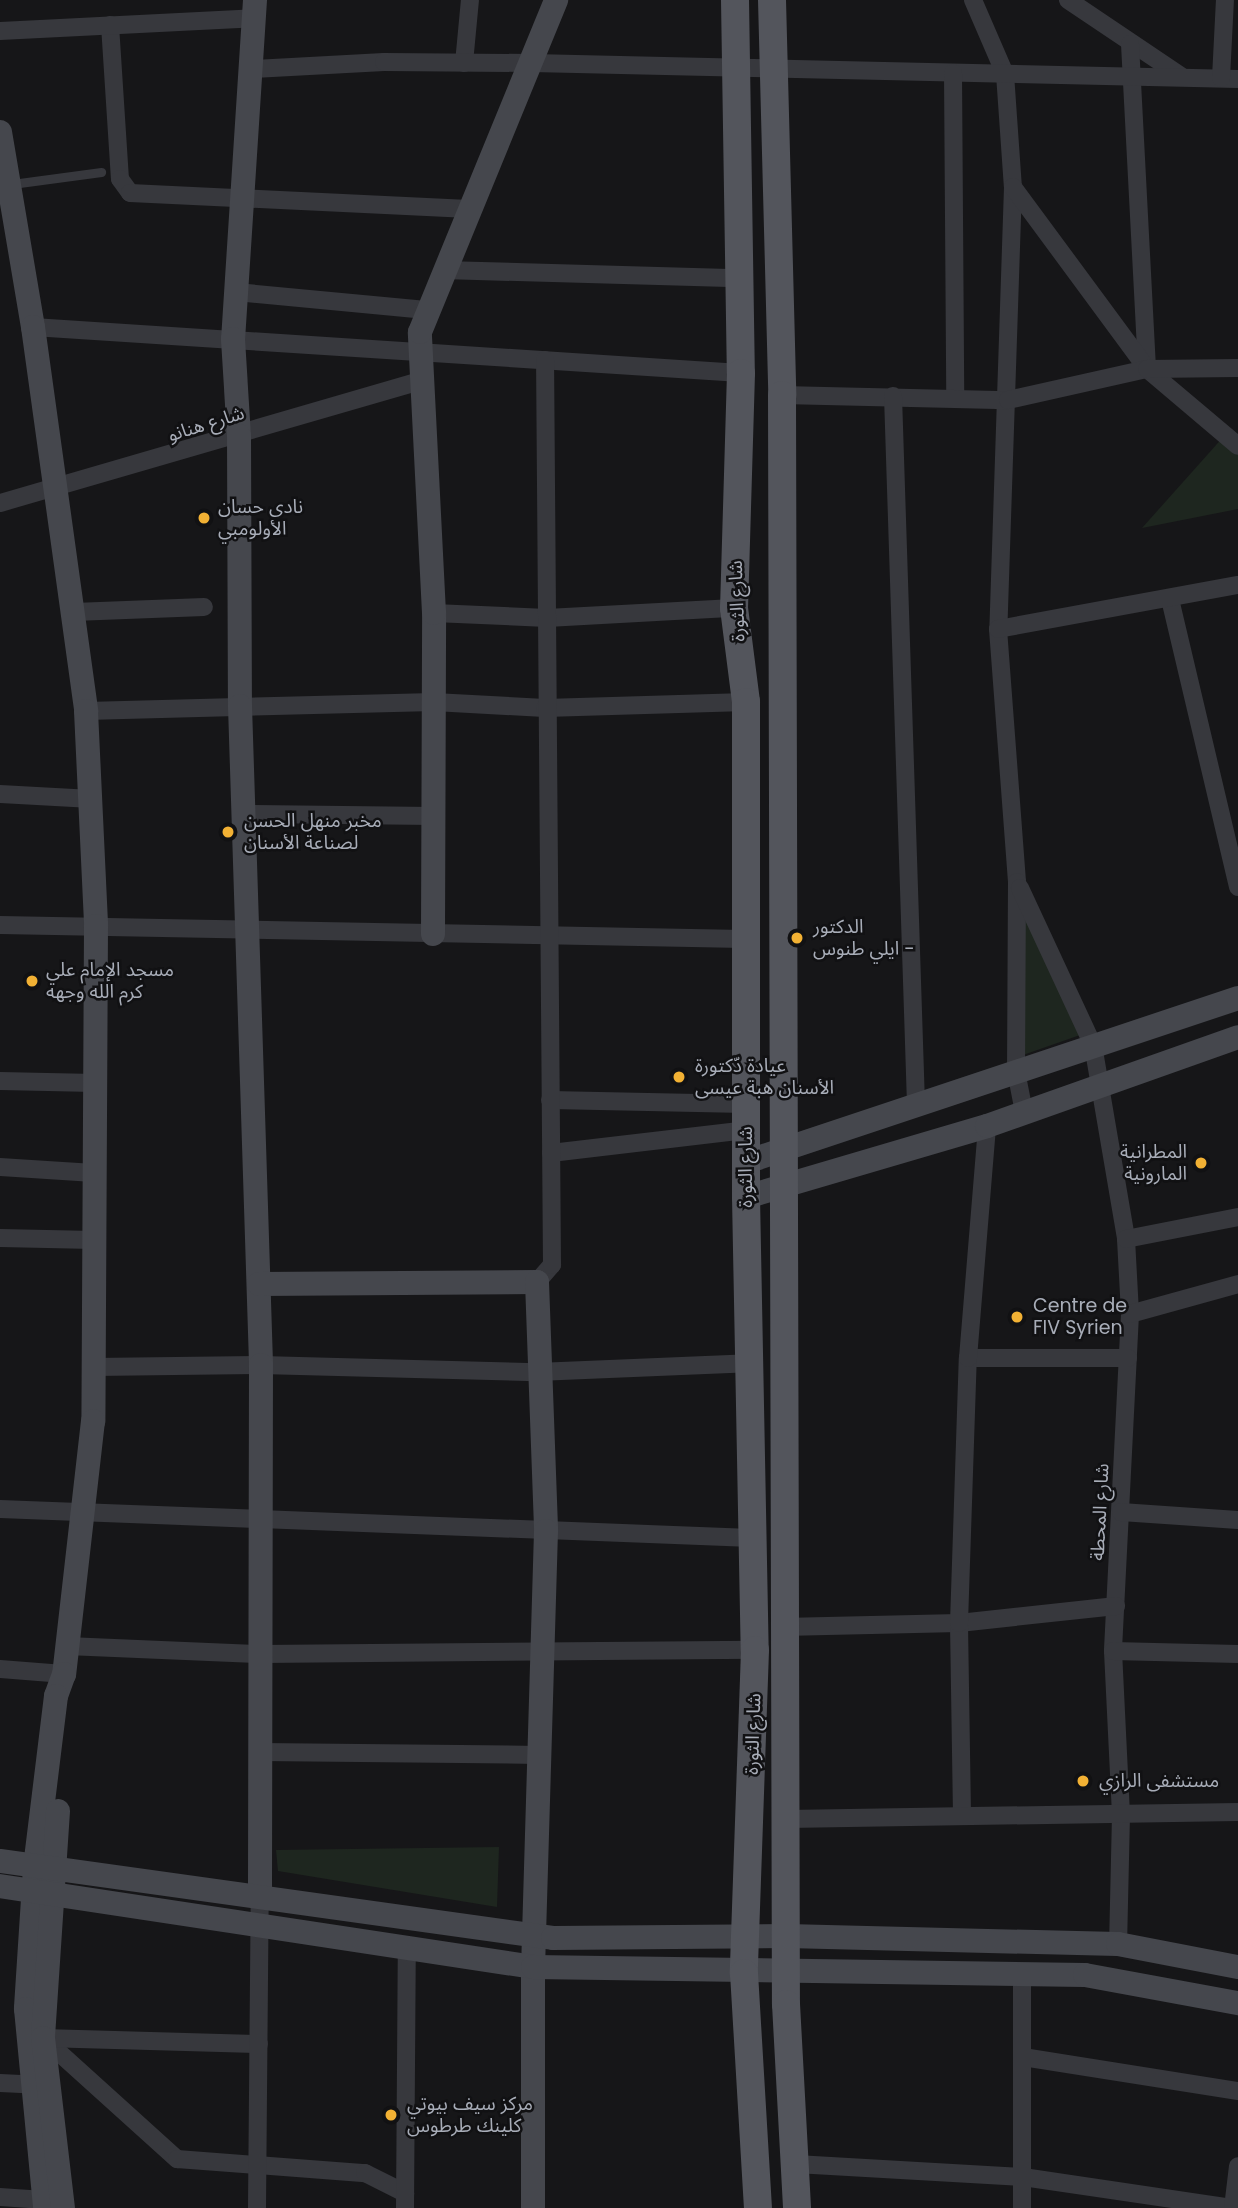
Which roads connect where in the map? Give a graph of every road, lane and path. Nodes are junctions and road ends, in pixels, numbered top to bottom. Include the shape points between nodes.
1 (470, 0) edge
2 (556, 0) edge
3 (735, 0) edge
4 (772, 0) edge
5 (973, 0) edge
6 (1068, 0) edge
7 (1225, 0) edge
8 (254, 9) edge
9 (110, 25) junction
10 (0, 31) edge
11 (1130, 44) junction
12 (464, 63) junction
13 (532, 63) junction
14 (735, 66) junction
15 (253, 69) junction
16 (770, 69) junction
17 (953, 73) junction
18 (1005, 74) junction
19 (1132, 76) junction
20 (1184, 77) junction
21 (1229, 79) edge
22 (0, 132) edge
23 (101, 173) dead end
24 (9, 185) junction
25 (1013, 187) junction
26 (243, 201) junction
27 (469, 209) junction
28 (443, 270) junction
29 (738, 278) junction
30 (236, 292) junction
31 (426, 310) junction
32 (33, 327) junction
33 (233, 340) junction
34 (420, 353) junction
35 (545, 360) junction
36 (1238, 368) edge
37 (1147, 369) junction
38 (741, 373) junction
39 (422, 380) junction
40 (782, 395) junction
41 (893, 396) junction
42 (955, 396) junction
43 (1008, 400) junction
44 (239, 436) junction
45 (1238, 446) edge
46 (54, 491) junction
47 (0, 503) edge
48 (1238, 585) edge
49 (1170, 599) junction
50 (204, 607) dead end
51 (734, 608) junction
52 (74, 612) junction
53 (434, 613) junction
54 (547, 618) junction
55 (998, 629) junction
56 (434, 702) junction
57 (746, 702) junction
58 (240, 706) junction
59 (545, 708) junction
60 (86, 711) junction
61 (0, 794) edge
62 (92, 799) junction
63 (243, 814) junction
64 (434, 816) junction
65 (1017, 882) junction
66 (1238, 887) edge
67 (0, 925) edge
68 (96, 926) junction
69 (247, 932) junction
70 (548, 932) junction
71 (433, 934) junction
72 (744, 939) junction
73 (1238, 998) edge
74 (1238, 1037) edge
75 (1093, 1045) junction
76 (1016, 1071) junction
77 (0, 1081) edge
78 (95, 1083) junction
79 (1099, 1084) junction
80 (550, 1101) junction
81 (916, 1105) junction
82 (1024, 1112) junction
83 (746, 1117) junction
84 (987, 1126) junction
85 (783, 1151) junction
86 (551, 1153) junction
87 (746, 1162) junction
88 (0, 1167) edge
89 (94, 1173) junction
90 (785, 1186) junction
91 (746, 1197) junction
92 (1238, 1217) edge
93 (0, 1238) edge
94 (1126, 1238) junction
95 (94, 1240) junction
96 (537, 1282) junction
97 (259, 1284) junction
98 (1238, 1284) edge
99 (1130, 1314) junction
100 (968, 1358) junction
101 (1128, 1358) junction
102 (748, 1363) junction
103 (261, 1365) junction
104 (94, 1367) junction
105 (537, 1372) junction
106 (0, 1509) edge
107 (1121, 1512) junction
108 (83, 1513) junction
109 (260, 1520) junction
110 (1238, 1520) edge
111 (546, 1531) junction
112 (751, 1538) junction
113 (1116, 1606) junction
114 (959, 1623) junction
115 (783, 1627) junction
116 (67, 1646) junction
117 (543, 1650) junction
118 (755, 1650) junction
119 (1113, 1651) junction
120 (261, 1654) junction
121 (1238, 1654) edge
122 (0, 1669) edge
123 (64, 1674) junction
124 (260, 1752) junction
125 (539, 1755) junction
126 (1238, 1812) edge
127 (962, 1815) junction
128 (1121, 1815) junction
129 (787, 1819) junction
130 (56, 1831) junction
131 (0, 1861) edge
132 (96, 1876) junction
133 (43, 1880) junction
134 (0, 1886) edge
135 (260, 1895) junction
136 (260, 1923) junction
137 (534, 1935) junction
138 (744, 1936) junction
139 (787, 1936) junction
140 (1118, 1944) junction
141 (407, 1947) junction
142 (533, 1967) junction
143 (1238, 1967) edge
144 (744, 1973) junction
145 (786, 1973) junction
146 (1022, 1973) junction
147 (1238, 2003) edge
148 (44, 2038) junction
149 (259, 2044) junction
150 (1023, 2057) junction
151 (0, 2083) edge
152 (41, 2085) junction
153 (1238, 2091) edge
154 (796, 2164) junction
155 (258, 2165) junction
156 (1238, 2166) edge
157 (1023, 2177) junction
158 (0, 2197) edge
159 (405, 2200) edge
160 (51, 2205) edge
161 (257, 2208) edge
162 (533, 2208) edge
163 (758, 2208) edge
164 (797, 2208) edge
165 (1022, 2208) edge
166 (1233, 2208) edge

1 - 12 street
2 - 13 street
3 - 14 main road, شارع الثورة
4 - 16 main road, شارع الثورة
5 - 18 street
6 - 11 street
7 - 21 street
8 - 9 street
8 - 15 street
9 - 10 street
9 - 26 street via 120,179 126,190 138,195
11 - 19 street
11 - 20 street
12 - 13 street
12 - 15 street
13 - 14 street
13 - 27 street
14 - 16 street
14 - 29 main road, شارع الثورة
15 - 26 street
16 - 17 street
16 - 40 main road, شارع الثورة
17 - 18 street
17 - 42 street
18 - 19 street
18 - 25 street
19 - 20 street
19 - 37 street
20 - 21 street
22 - 24 street
23 - 24 lane
24 - 32 street
25 - 37 street
25 - 43 street
26 - 27 street
26 - 30 street
27 - 28 street
28 - 29 street
28 - 31 street
29 - 38 main road, شارع الثورة
30 - 31 street
30 - 33 street
31 - 34 street
32 - 33 street
32 - 46 street
33 - 34 street
33 - 44 street
34 - 35 street
34 - 39 street
35 - 38 street
35 - 54 street
36 - 37 street
37 - 43 street
37 - 45 street
38 - 51 main road, شارع الثورة
39 - 44 street, شارع هنانو
39 - 53 street
40 - 41 street
40 - 85 main road, شارع الثورة
41 - 42 street
41 - 81 street
42 - 43 street
43 - 55 street
44 - 46 street, شارع هنانو
44 - 58 street
46 - 47 street, شارع هنانو
46 - 52 street
48 - 49 street
49 - 55 street
49 - 66 street
50 - 52 street
51 - 54 street
51 - 57 main road, شارع الثورة
52 - 60 street
53 - 54 street
53 - 56 street
54 - 59 street
55 - 65 street
56 - 58 street
56 - 59 street
56 - 64 street
57 - 59 street
57 - 72 main road, شارع الثورة
58 - 60 street
58 - 63 street
59 - 70 street
60 - 62 street
61 - 62 street
62 - 68 street
63 - 64 street
63 - 69 street
64 - 71 street
65 - 75 street, شارع المحطة
65 - 76 street
67 - 68 street
68 - 69 street
68 - 78 street
69 - 71 street
69 - 97 street
70 - 71 street
70 - 72 street
70 - 80 street
72 - 83 main road, شارع الثورة
73 - 75 street
74 - 79 street
75 - 76 street
75 - 79 street, شارع المحطة
76 - 81 street
76 - 82 street
77 - 78 street
78 - 89 street
79 - 82 street
79 - 94 street, شارع المحطة
80 - 83 street
80 - 86 street
81 - 85 street
82 - 84 street
83 - 86 street
83 - 87 main road, شارع الثورة
84 - 90 street
84 - 100 street
85 - 87 street
85 - 90 main road, شارع الثورة
86 - 96 street via 552,1265
87 - 91 main road, شارع الثورة
88 - 89 street
89 - 95 street
90 - 91 street
90 - 115 main road, شارع الثورة
91 - 102 main road, شارع الثورة
92 - 94 street
93 - 95 street
94 - 99 street, شارع المحطة
95 - 104 street
96 - 97 street
96 - 105 street
97 - 103 street
98 - 99 street
99 - 101 street, شارع المحطة
100 - 101 street
100 - 114 street
101 - 107 street, شارع المحطة
102 - 105 street
102 - 112 main road, شارع الثورة
103 - 104 street
103 - 105 street
103 - 109 street
104 - 108 street
105 - 111 street
106 - 108 street
107 - 110 street
107 - 113 street, شارع المحطة
108 - 109 street
108 - 116 street
109 - 111 street
109 - 120 street
111 - 112 street
111 - 117 street
112 - 118 main road, شارع الثورة
113 - 114 street
113 - 119 street, شارع المحطة
114 - 115 street
114 - 127 street
115 - 129 main road, شارع الثورة
116 - 120 street
116 - 123 street
117 - 118 street
117 - 120 street
117 - 125 street
118 - 138 main road, شارع الثورة
119 - 121 street
119 - 128 street, شارع المحطة
120 - 124 street
122 - 123 street
123 - 130 street via 68,1696
123 - 133 street via 56,1696
124 - 125 street
124 - 135 street
125 - 137 street
126 - 128 street
127 - 128 street
127 - 129 street
128 - 140 street, شارع المحطة
129 - 139 main road, شارع الثورة
130 - 132 street via 76,1861
130 - 133 street
131 - 133 street
132 - 133 street
132 - 135 street
133 - 134 street
133 - 136 street
133 - 148 street
133 - 152 street via 26,2008
135 - 136 street
135 - 137 street
136 - 141 street
136 - 149 street
137 - 138 street via 593,1940
137 - 142 street
138 - 139 street
138 - 144 main road, شارع الثورة
139 - 140 street
139 - 145 main road, شارع الثورة
140 - 143 street
141 - 142 street
141 - 159 street
142 - 144 street
142 - 162 street
144 - 145 street
144 - 163 main road, شارع الثورة
145 - 146 street
145 - 154 main road, شارع الثورة
146 - 147 street via 1085,1975
146 - 150 street
148 - 149 street
148 - 152 street
148 - 155 street via 177,2159
149 - 155 street
150 - 153 street
150 - 157 street
151 - 152 street
152 - 160 street
154 - 157 street
154 - 164 main road, شارع الثورة
155 - 159 street via 365,2173
155 - 161 street
156 - 166 street
157 - 165 street
157 - 166 street
158 - 160 street

